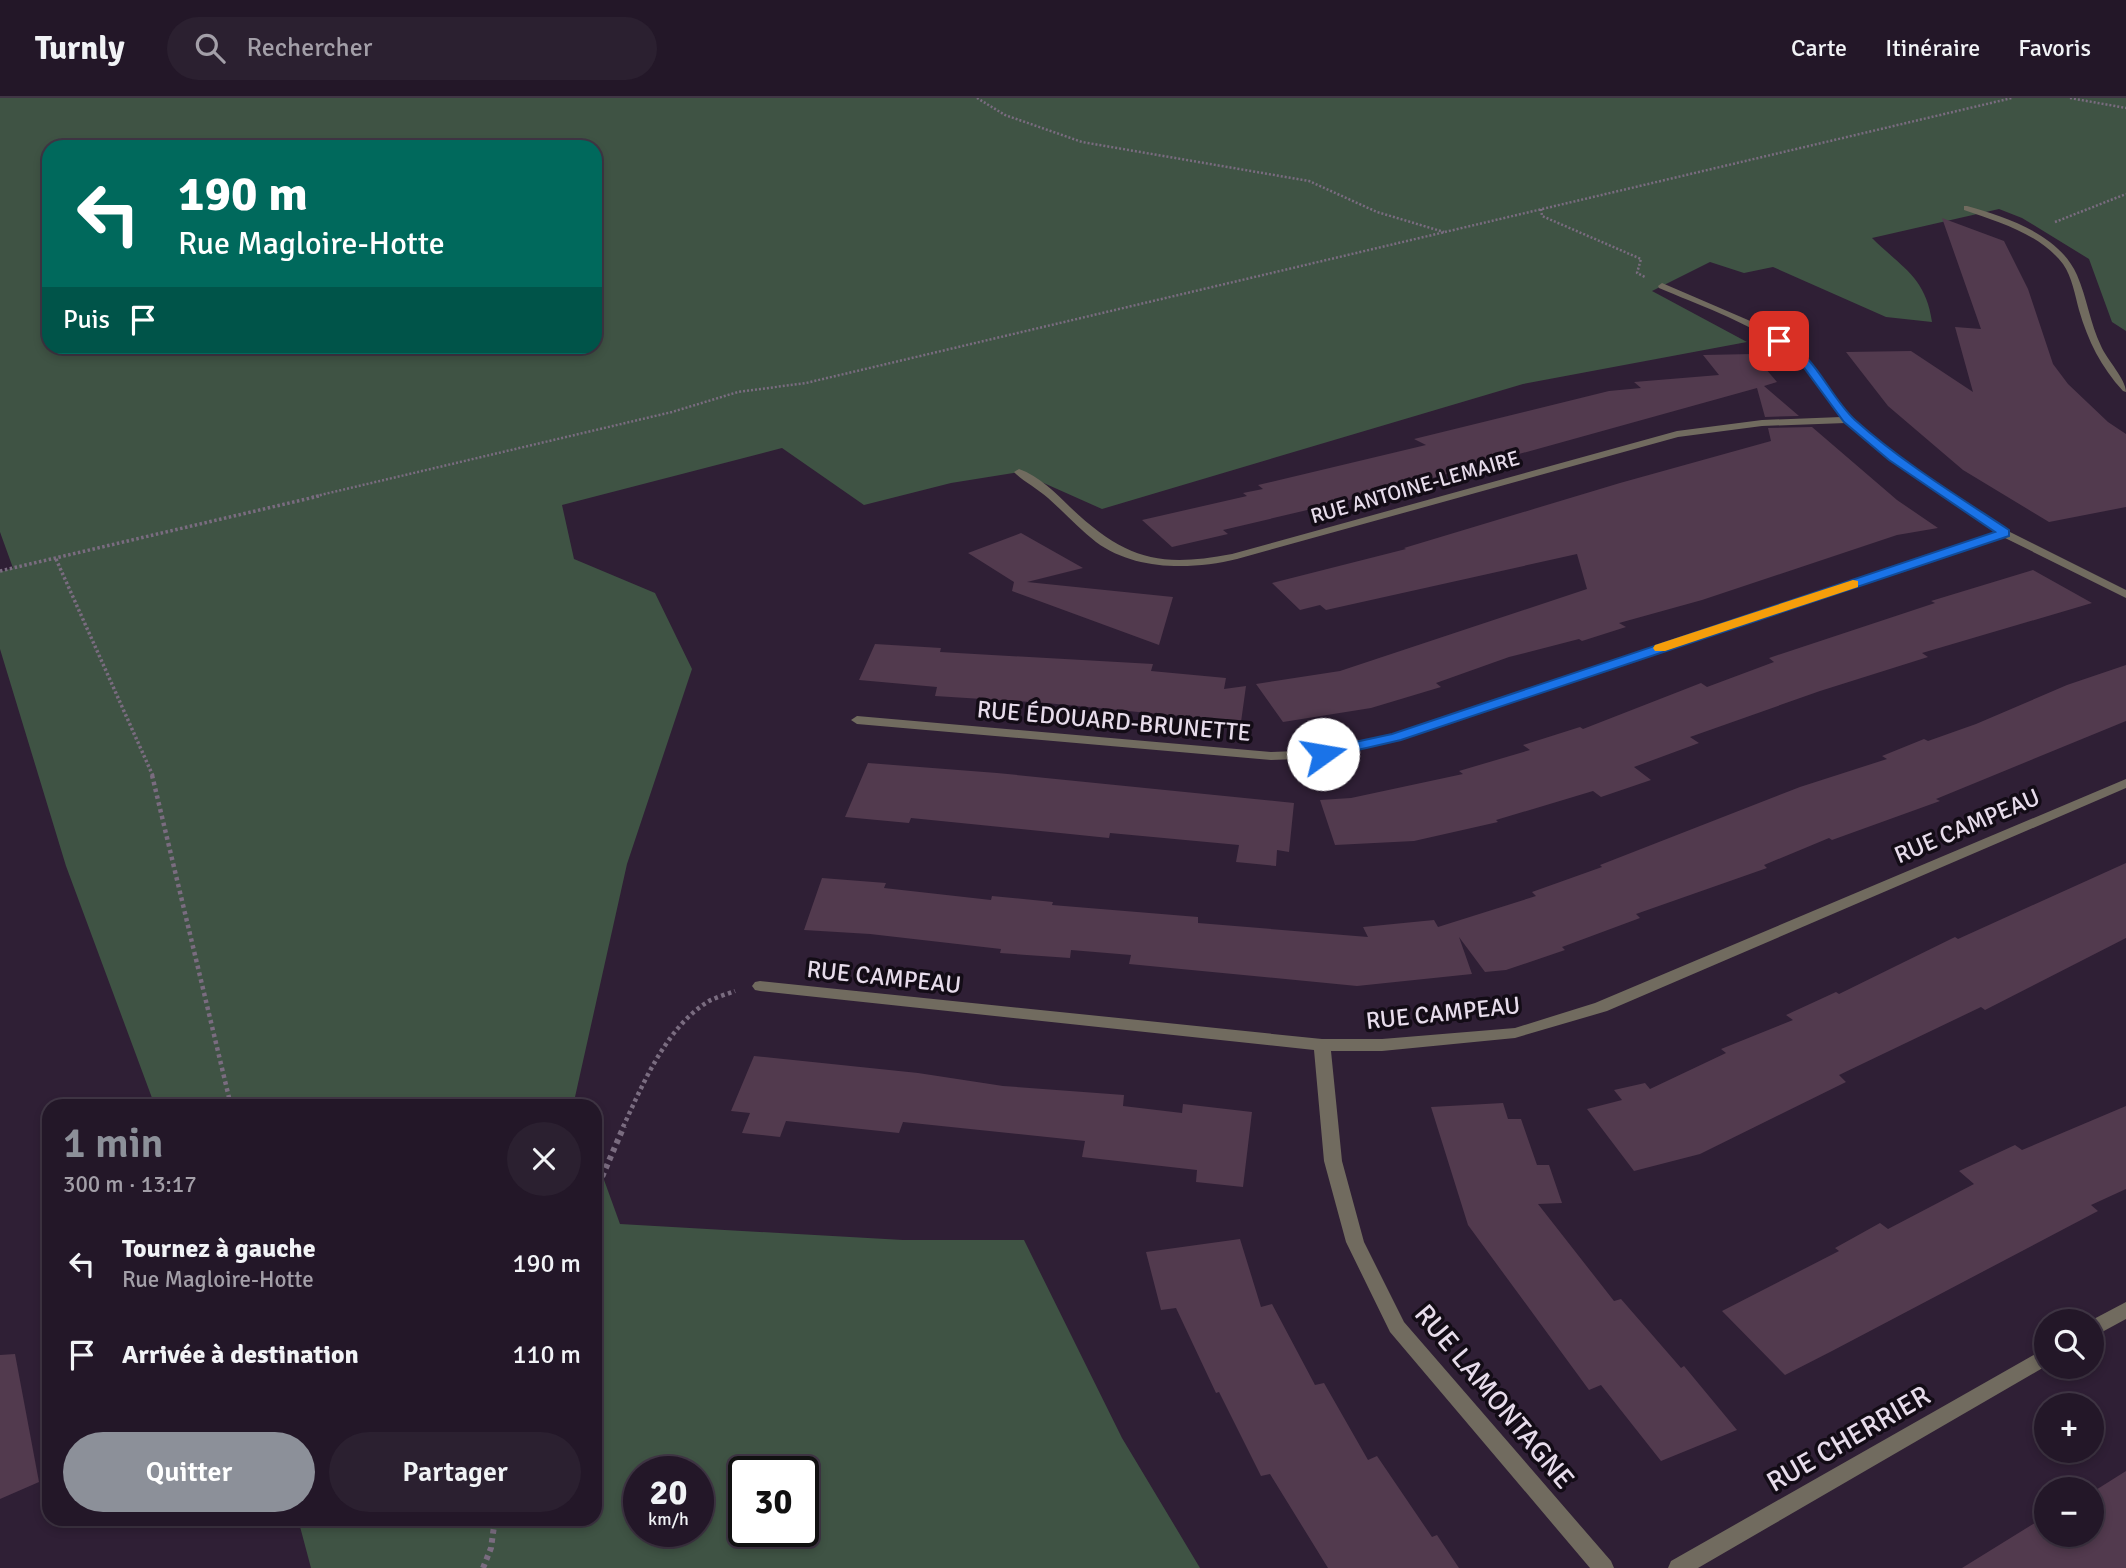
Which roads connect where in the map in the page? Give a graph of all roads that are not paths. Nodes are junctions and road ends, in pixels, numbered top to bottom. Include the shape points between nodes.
1 (1967, 208) dead end
2 (1662, 286) road end
3 (2126, 389) edge
4 (1848, 420) junction
5 (1019, 472) dead end
6 (2004, 533) junction
7 (2126, 594) edge
8 (856, 720) dead end
9 (2126, 783) edge
10 (760, 986) road end
11 (1322, 1045) junction
12 (2126, 1310) edge
13 (2104, 1323) edge
14 (2034, 1363) edge
15 (1603, 1568) edge
16 (1679, 1568) edge

1 - 3 street via 2013,223 2067,263 2098,353
2 - 4 street via 1779,341 1805,362
4 - 5 street, RUE ANTOINE-LEMAIRE via 1774,420 1676,434 1197,564 1153,560 1103,542
4 - 6 street via 1893,457
6 - 7 street
6 - 8 street, RUE ÉDOUARD-BRUNETTE via 1396,737 1323,754 1271,756
9 - 11 street, RUE CAMPEAU via 1601,1007 1515,1033 1382,1045
10 - 11 street, RUE CAMPEAU
11 - 15 street, RUE LAMONTAGNE via 1334,1161 1355,1242 1397,1327
12 - 13 street
14 - 16 street, RUE CHERRIER

